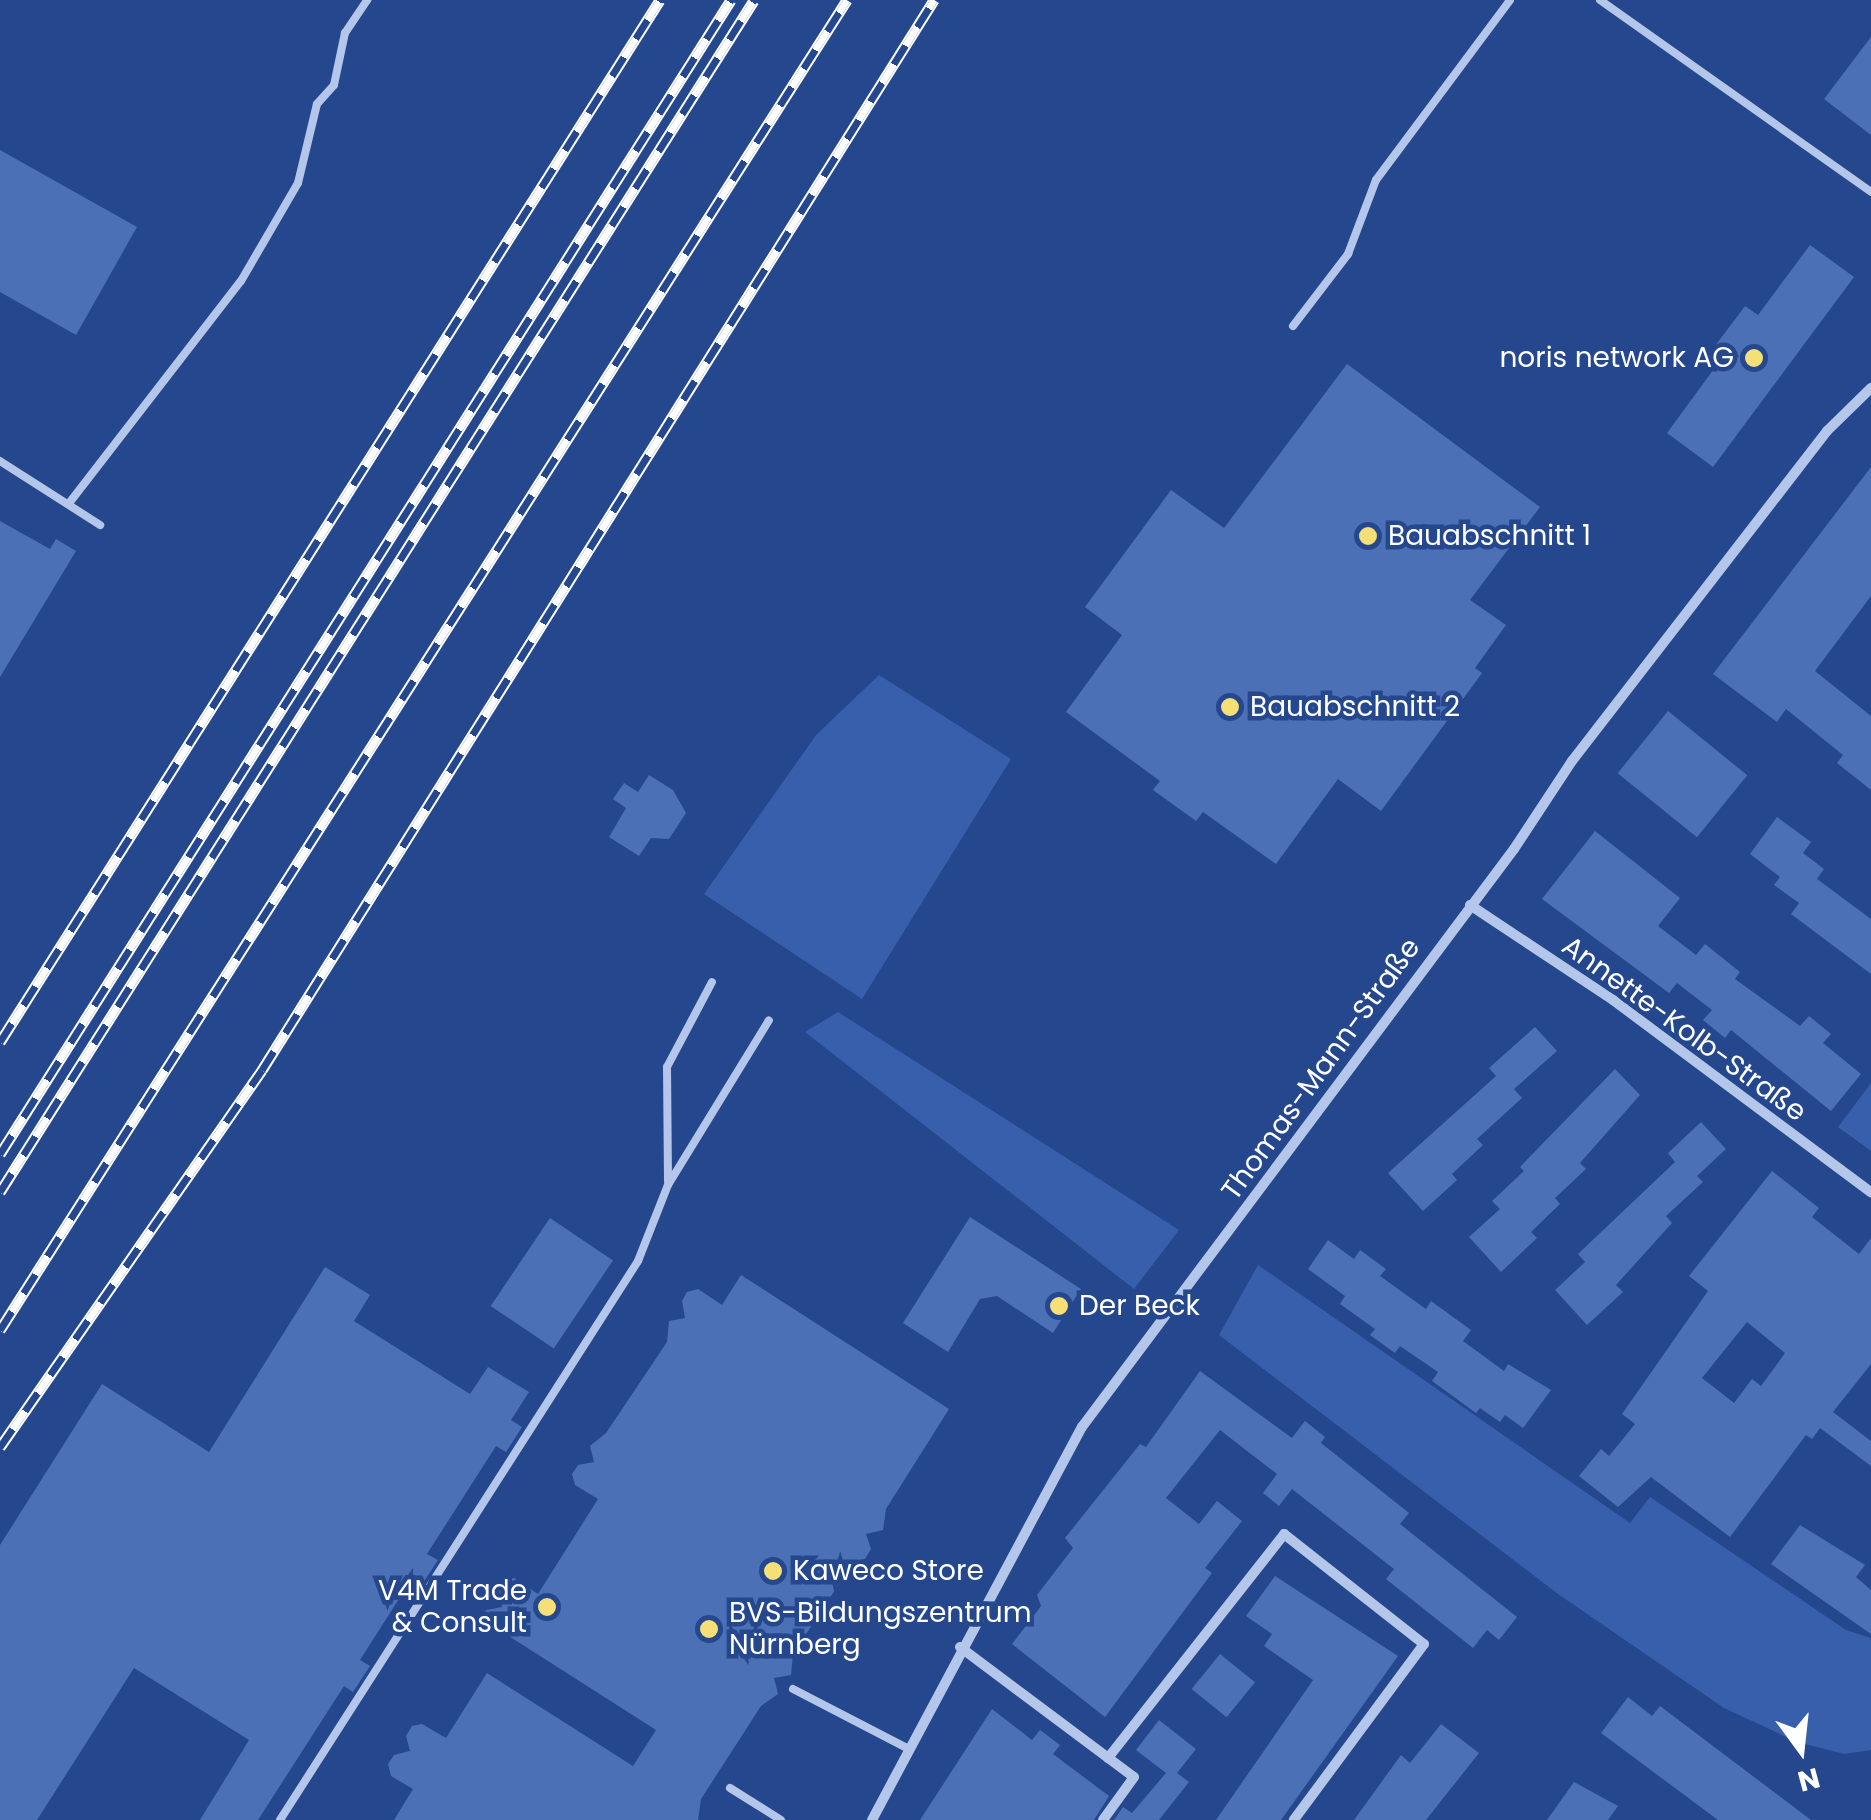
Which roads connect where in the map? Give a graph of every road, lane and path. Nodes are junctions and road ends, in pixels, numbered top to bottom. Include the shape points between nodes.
1 (367, 0) edge
2 (1510, 0) edge
3 (1600, 0) edge
4 (1871, 192) edge
5 (1293, 326) dead end
6 (1871, 388) edge
7 (0, 461) edge
8 (70, 502) junction
9 (100, 525) dead end
10 (1470, 906) junction
11 (712, 982) dead end
12 (769, 1020) dead end
13 (668, 1185) junction
14 (1871, 1192) edge
15 (960, 1647) junction
16 (793, 1689) dead end
17 (906, 1748) junction
18 (1108, 1758) junction
19 (730, 1788) dead end
20 (280, 1820) edge
21 (781, 1820) edge
22 (872, 1820) edge
23 (1103, 1820) edge
24 (1294, 1820) edge

1 - 8 lane via 344,33 334,85 318,104 298,183 242,281
2 - 5 lane via 1376,180 1348,254
3 - 4 lane
6 - 10 street, Thomas-Mann-Straße via 1798,468
7 - 8 lane
8 - 9 lane
10 - 14 street, Annette-Kolb-Straße via 1614,1000
10 - 15 street, Thomas-Mann-Straße via 1082,1428
11 - 13 lane via 667,1067
12 - 13 lane
13 - 20 lane via 638,1261
15 - 17 street, Thomas-Mann-Straße
15 - 18 street
16 - 17 lane
17 - 22 street, Thomas-Mann-Straße
18 - 23 street via 1134,1778
18 - 24 street via 1284,1534 1424,1644
19 - 21 lane

